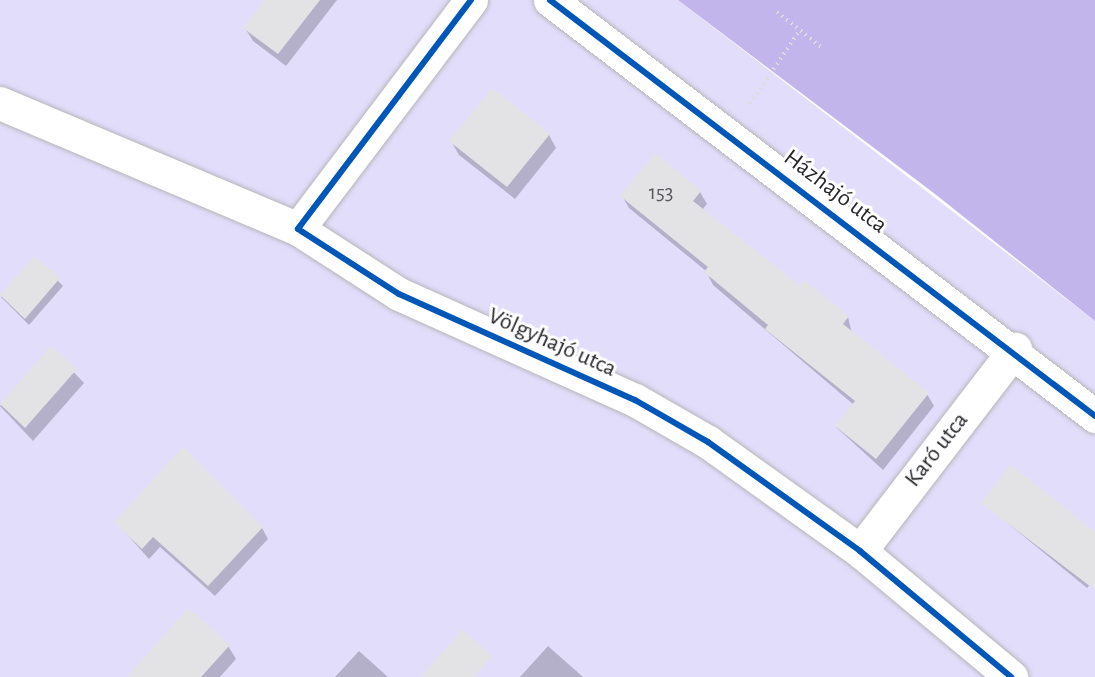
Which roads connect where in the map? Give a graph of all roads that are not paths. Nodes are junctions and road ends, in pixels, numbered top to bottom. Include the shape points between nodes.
1 (471, 0) edge
2 (550, 0) edge
3 (0, 103) edge
4 (298, 229) junction
5 (1015, 349) junction
6 (1095, 416) edge
7 (860, 551) junction
8 (1011, 677) edge

1 - 4 street
2 - 5 street, Házhajó utca
3 - 4 street, Völgyhajó utca
4 - 7 street, Völgyhajó utca via 399,294 635,400 708,442
5 - 6 street, Házhajó utca
5 - 7 street, Karó utca
7 - 8 street, Völgyhajó utca

